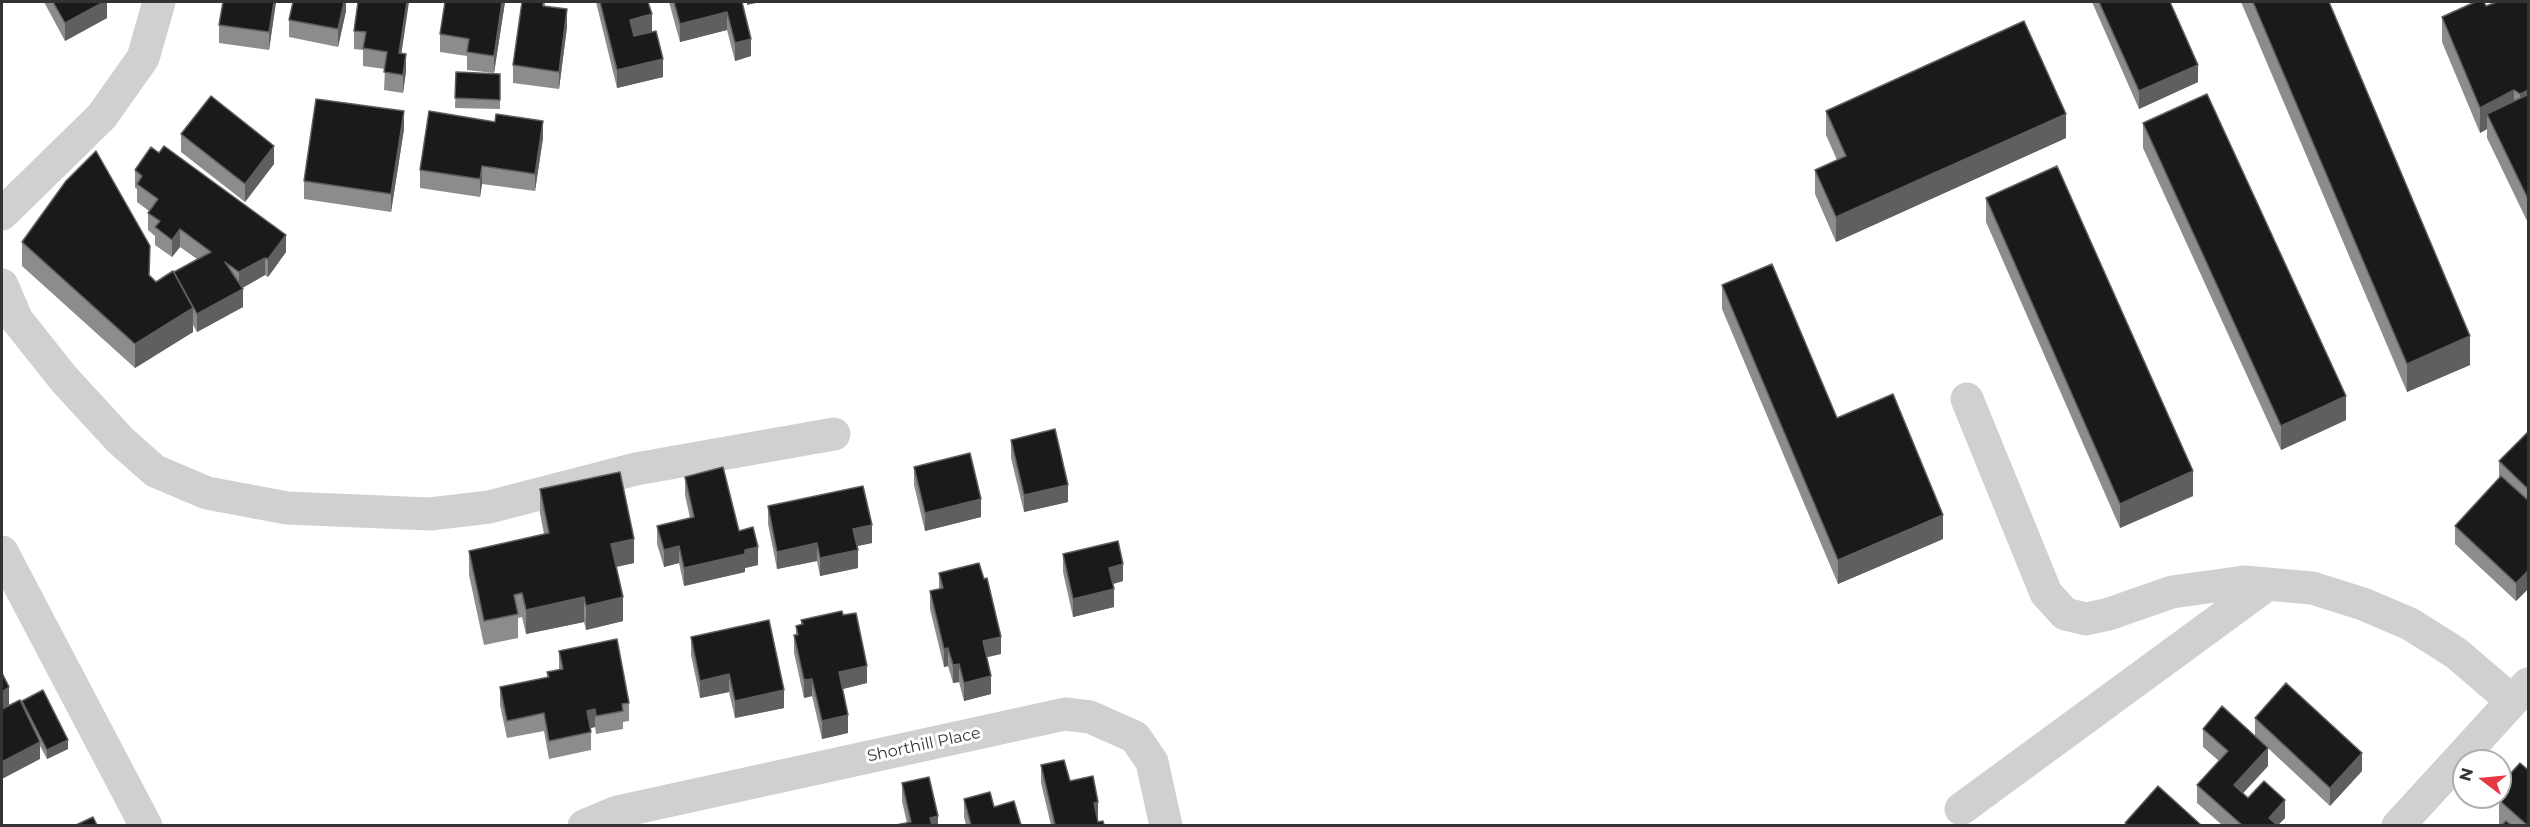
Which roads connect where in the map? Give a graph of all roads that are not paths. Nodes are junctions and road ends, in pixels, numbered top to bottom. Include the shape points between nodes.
1 (159, 2) edge
2 (2, 214) edge
3 (2, 285) edge
4 (1967, 399) dead end
5 (834, 434) dead end
6 (2, 552) edge
7 (2268, 584) junction
8 (2520, 692) edge
9 (1961, 809) dead end
10 (146, 825) edge
11 (584, 825) edge
12 (1166, 825) edge
13 (2398, 825) edge

1 - 2 street via 143,58 102,116
3 - 5 street via 17,320 64,379 120,441 155,471 207,493 287,508 430,514 489,507 636,469
4 - 7 street via 2046,593 2065,614 2086,620 2172,592 2244,582
6 - 10 street
7 - 8 street via 2312,588 2410,624
7 - 9 street
8 - 13 street
11 - 12 street, Shorthill Place via 617,812 1065,714 1090,717 1135,737 1152,762

